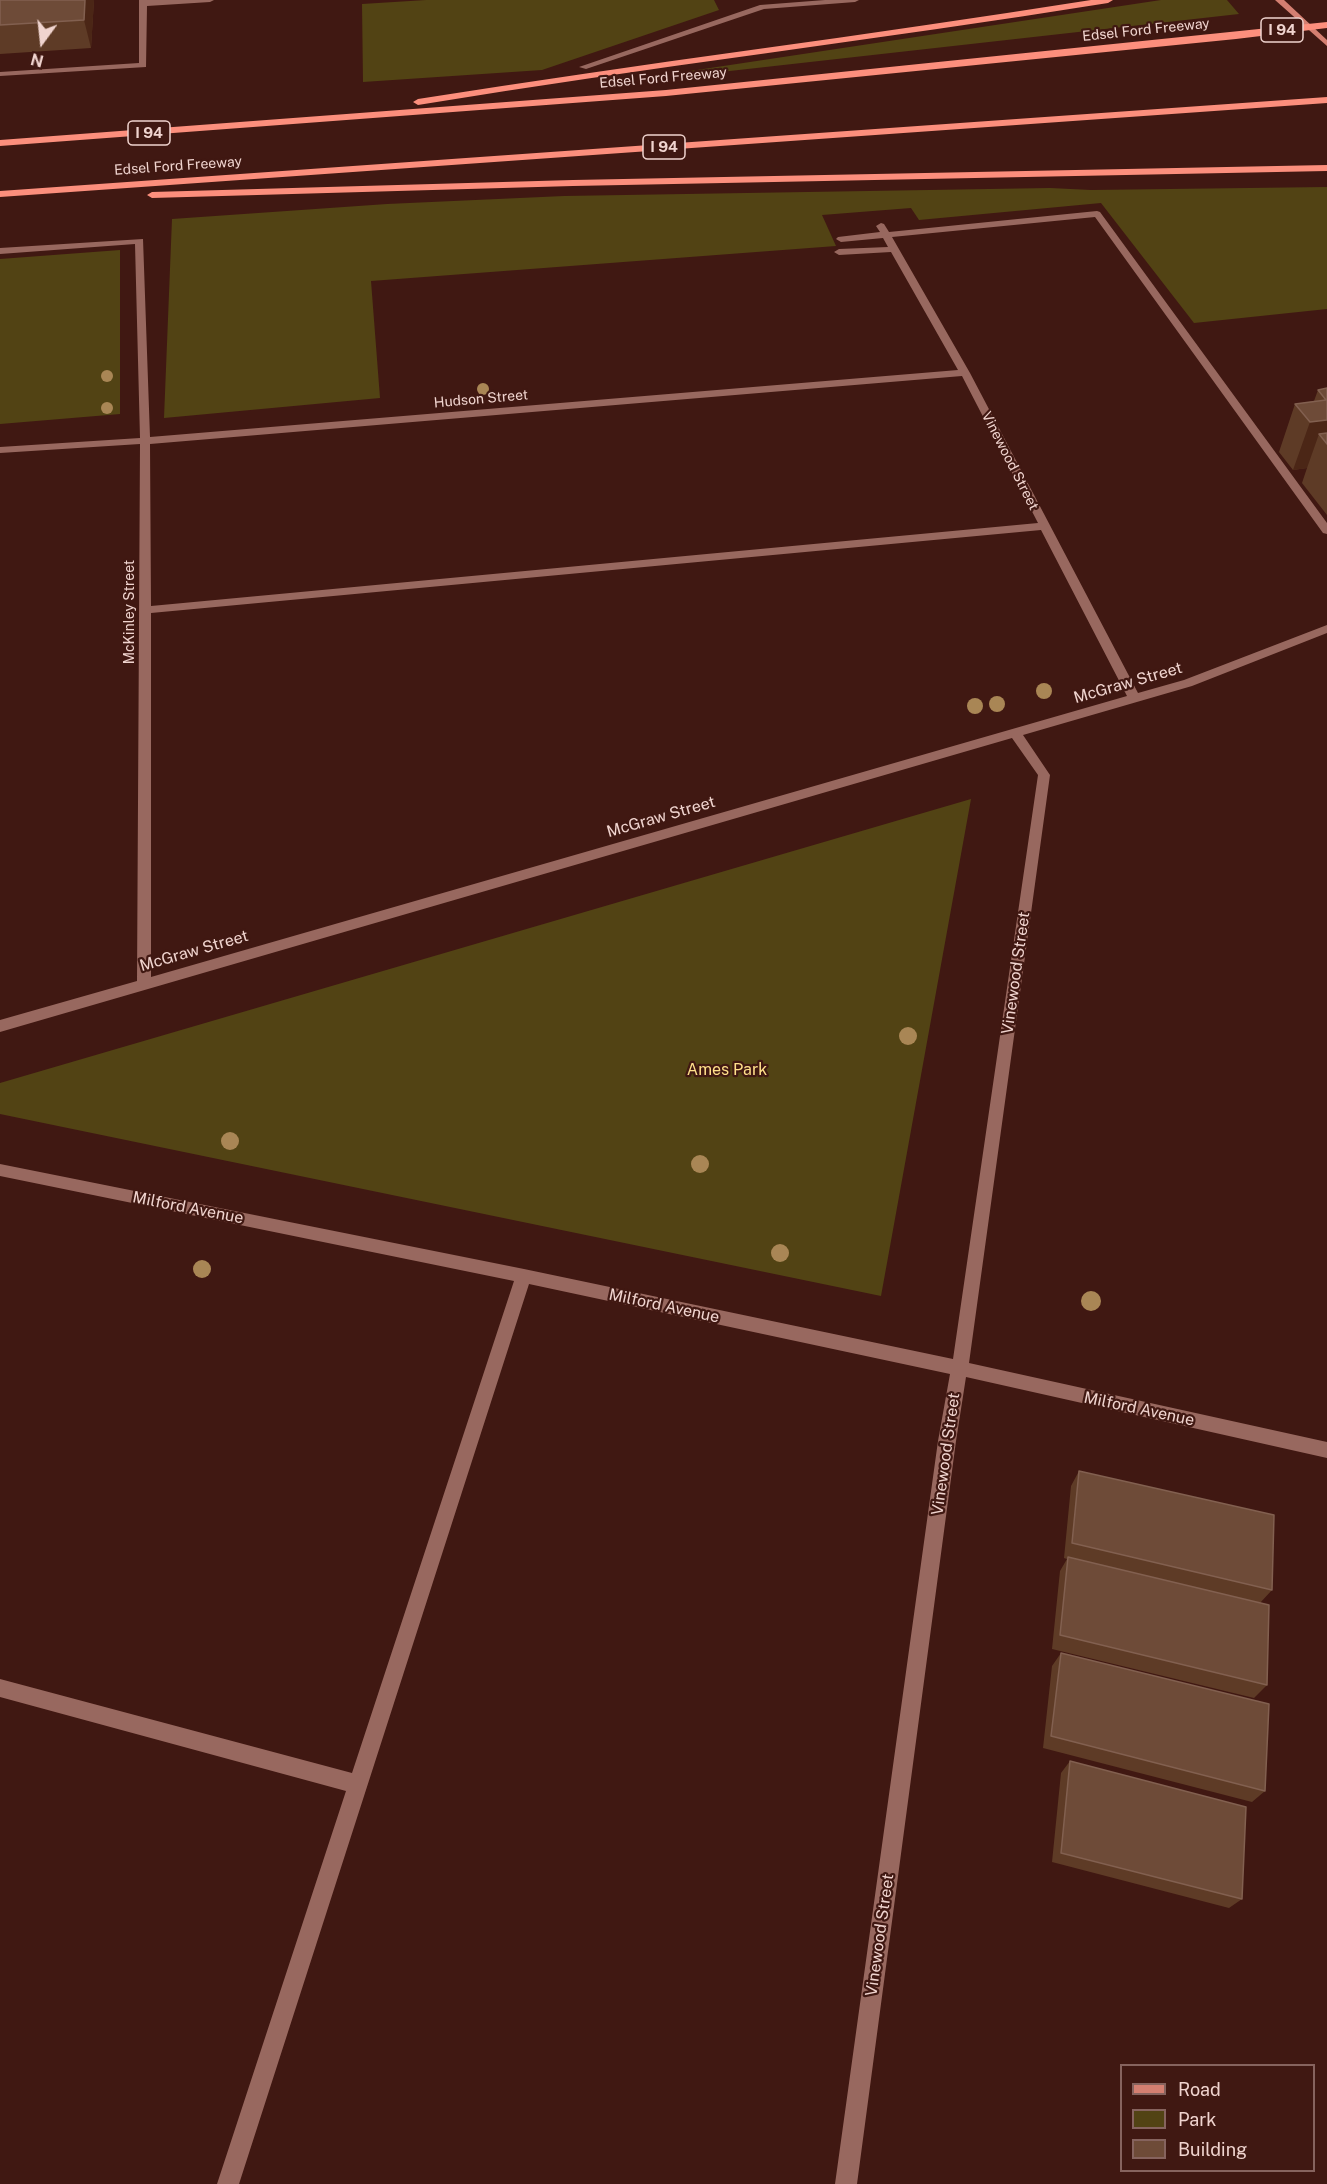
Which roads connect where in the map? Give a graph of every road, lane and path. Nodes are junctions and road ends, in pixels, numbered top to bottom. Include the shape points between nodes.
1 (210, 0) edge
2 (855, 0) edge
3 (1108, 0) edge
4 (1279, 0) edge
5 (142, 2) edge
6 (761, 4) edge
7 (1327, 25) edge
8 (1327, 44) edge
9 (583, 67) dead end
10 (0, 74) edge
11 (1327, 100) edge
12 (297, 123) junction
13 (0, 144) edge
14 (1327, 168) edge
15 (0, 194) edge
16 (0, 200) edge
17 (884, 230) junction
18 (841, 239) dead end
19 (894, 249) junction
20 (0, 251) edge
21 (839, 252) dead end
22 (964, 373) junction
23 (145, 442) junction
24 (0, 450) edge
25 (1044, 526) junction
26 (1327, 531) edge
27 (145, 610) junction
28 (1327, 629) edge
29 (1134, 698) junction
30 (1016, 733) junction
31 (144, 982) junction
32 (0, 1026) edge
33 (0, 1170) edge
34 (524, 1276) junction
35 (959, 1368) junction
36 (1327, 1450) edge
37 (0, 1688) edge
38 (358, 1784) junction
39 (228, 2184) edge
40 (846, 2184) edge

1 - 5 street
2 - 6 street
3 - 12 highway via 923,30 516,86
4 - 8 main road
5 - 10 street via 143,65
6 - 9 street
7 - 12 highway, Edsel Ford Freeway / I 94 via 666,93
11 - 15 highway, Edsel Ford Freeway / I 94
12 - 13 highway, Edsel Ford Freeway / I 94
14 - 16 highway
17 - 18 street
17 - 19 street, Vinewood Street
17 - 26 street via 1097,214
19 - 21 street
19 - 22 street, Vinewood Street
20 - 23 street, McKinley Street via 140,242
22 - 23 street, Hudson Street
22 - 25 street, Vinewood Street
23 - 24 street, Hudson Street
23 - 27 street, McKinley Street
25 - 27 street
25 - 29 street, Vinewood Street
27 - 31 street, McKinley Street
28 - 29 street, McGraw Street via 1188,683
29 - 30 street, McGraw Street
30 - 31 street, McGraw Street
30 - 35 street, Vinewood Street via 1044,775
31 - 32 street, McGraw Street
33 - 34 street, Milford Avenue
34 - 35 street, Milford Avenue
34 - 38 street
35 - 36 street, Milford Avenue
35 - 40 street, Vinewood Street
37 - 38 street
38 - 39 street

